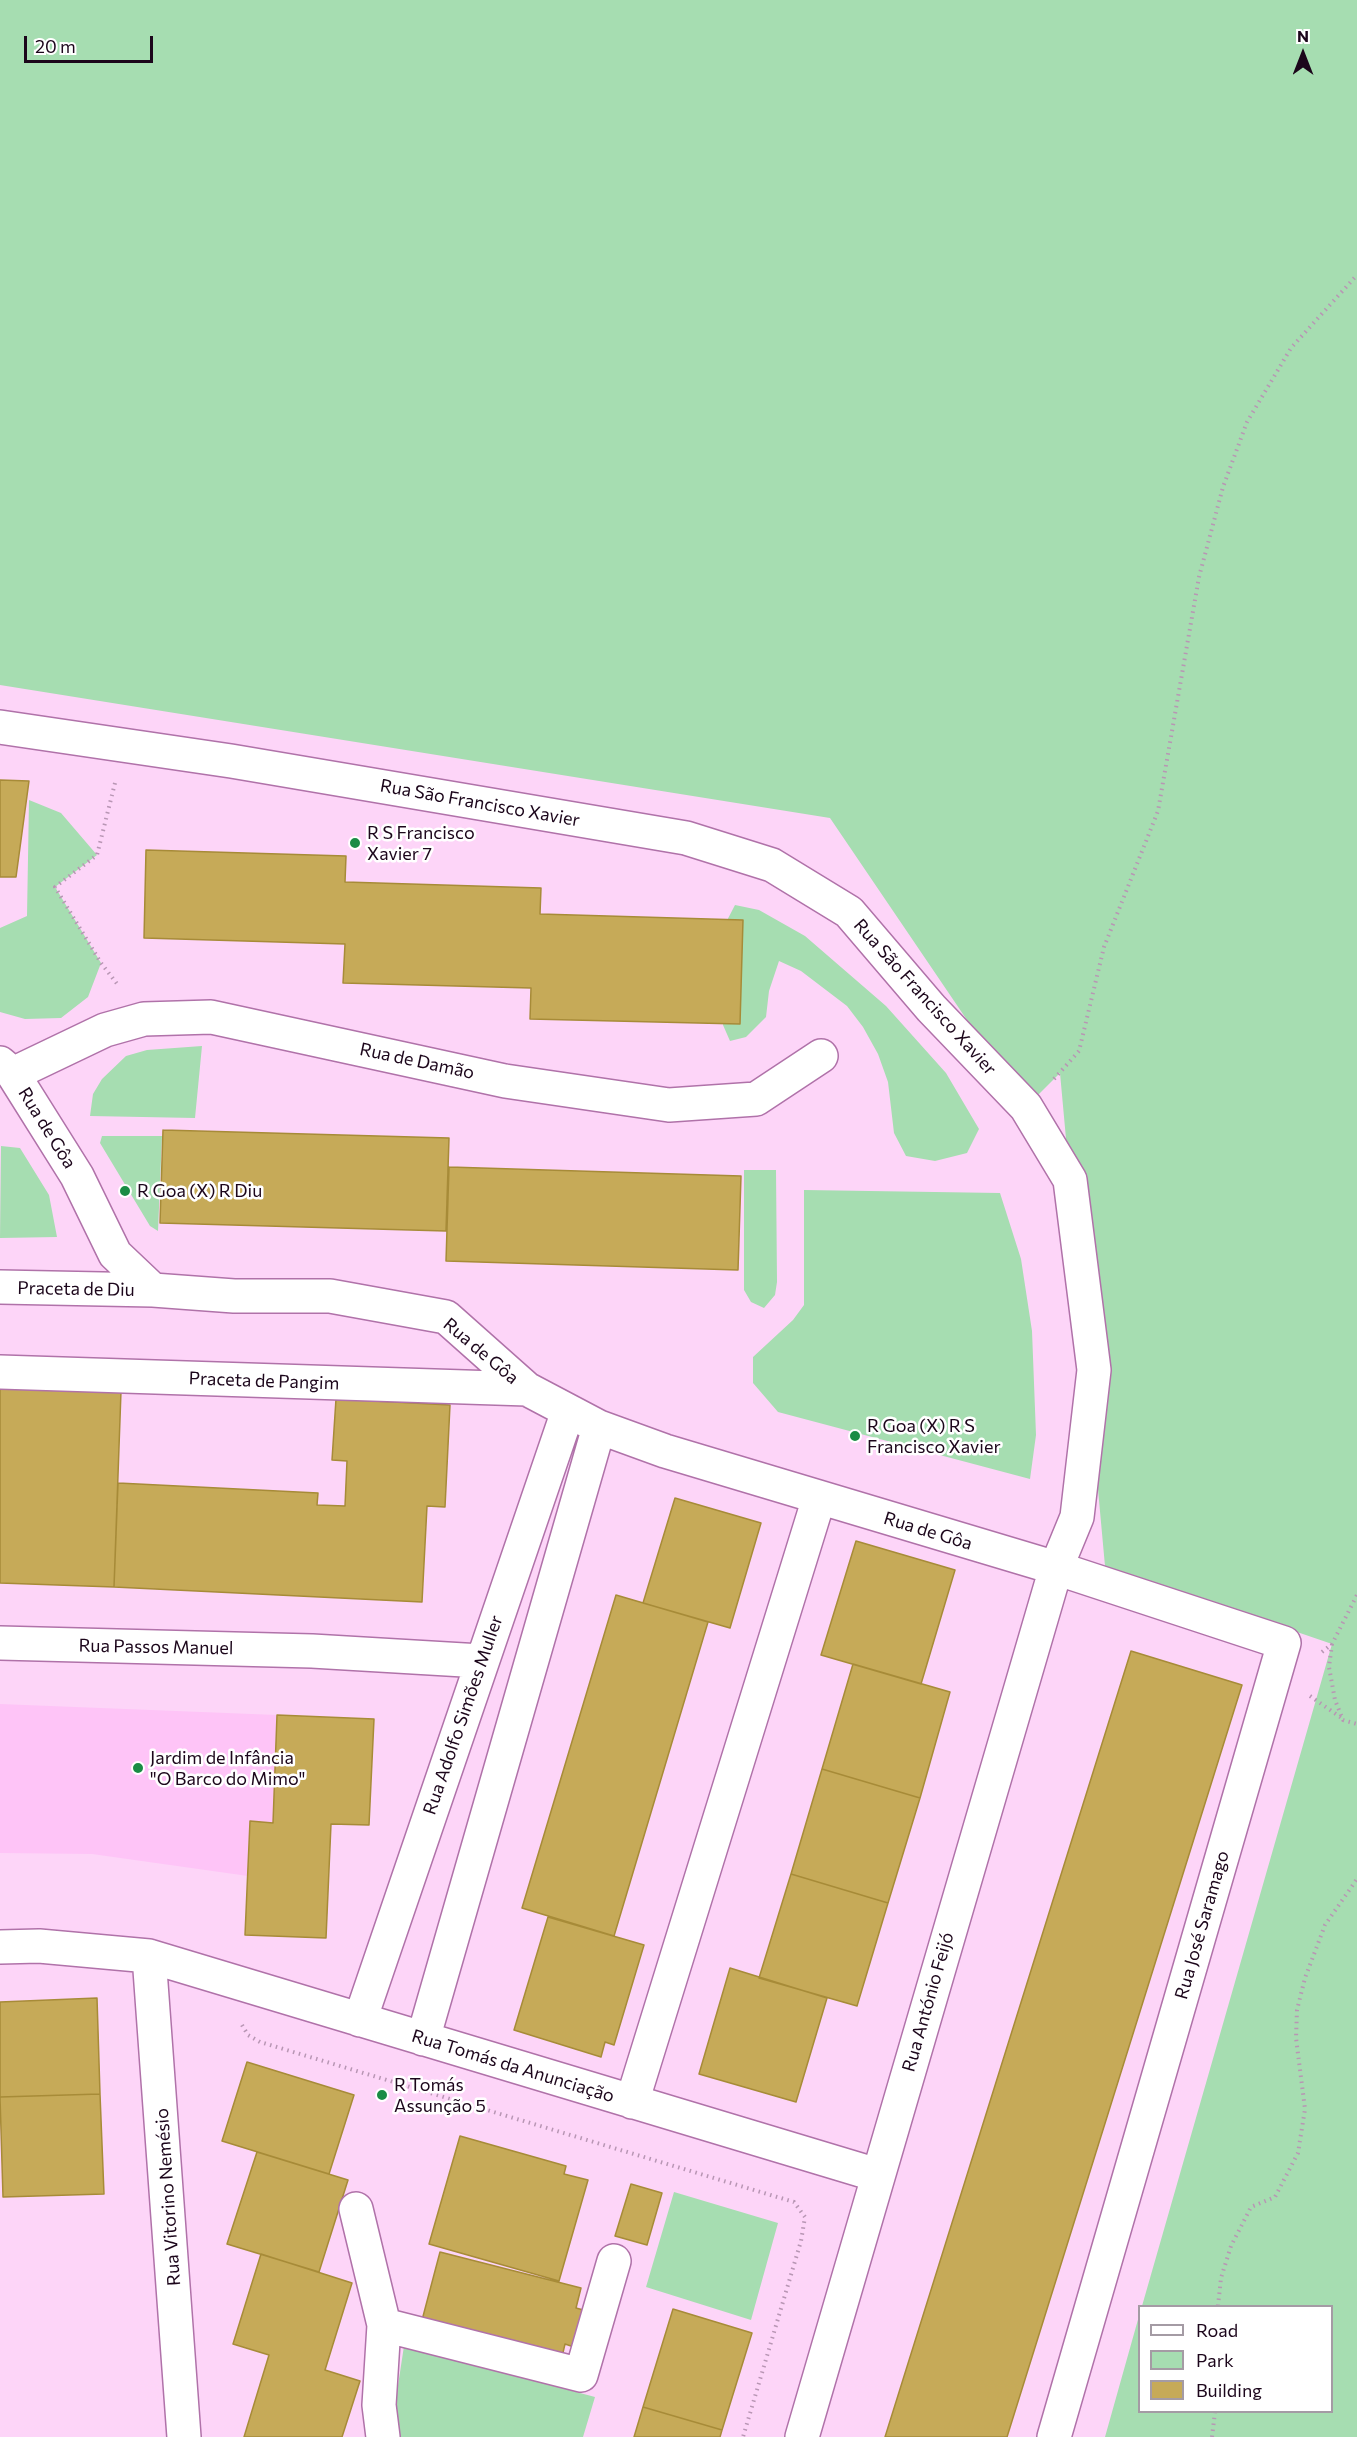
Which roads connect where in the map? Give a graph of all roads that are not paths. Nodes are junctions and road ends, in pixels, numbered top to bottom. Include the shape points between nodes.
1 (0, 727) edge
2 (821, 1056) dead end
3 (7, 1069) edge
4 (0, 1287) edge
5 (153, 1290) junction
6 (0, 1372) edge
7 (527, 1389) junction
8 (568, 1411) junction
9 (599, 1427) junction
10 (819, 1498) junction
11 (1056, 1568) junction
12 (0, 1643) edge
13 (482, 1661) junction
14 (0, 1947) edge
15 (149, 1956) junction
16 (360, 2020) junction
17 (423, 2039) junction
18 (632, 2102) junction
19 (877, 2175) junction
20 (356, 2209) dead end
21 (614, 2261) dead end
22 (384, 2325) junction
23 (184, 2437) edge
24 (383, 2437) edge
25 (802, 2437) edge
26 (1054, 2437) edge

1 - 11 street, Rua São Francisco Xavier via 125,743 686,838 772,865 849,912 932,1008 1026,1107 1070,1180 1094,1370 1077,1517
2 - 3 street, Rua de Damão via 756,1098 669,1105 506,1081 211,1017 144,1019 105,1030
3 - 5 street, Rua de Gôa via 77,1176 115,1254
4 - 5 street, Praceta de Diu
5 - 7 street, Rua de Gôa via 234,1296 330,1296 446,1317
6 - 7 street, Praceta de Pangim
7 - 8 street, Rua de Gôa
8 - 9 street, Rua de Gôa
8 - 13 street, Rua Adolfo Simões Muller
9 - 10 street, Rua de Gôa
9 - 17 street
10 - 11 street, Rua de Gôa
10 - 18 street
11 - 19 street, Rua António Feijó
11 - 26 street, Rua José Saramago via 1284,1643
12 - 13 street, Rua Passos Manuel via 312,1651
13 - 16 street, Rua Adolfo Simões Muller
14 - 15 street, Rua Tomás da Anunciação via 39,1946
15 - 16 street, Rua Tomás da Anunciação
15 - 23 street, Rua Vitorino Nemésio
16 - 17 street, Rua Tomás da Anunciação
17 - 18 street, Rua Tomás da Anunciação
18 - 19 street, Rua Tomás da Anunciação
19 - 25 street, Rua António Feijó
20 - 22 street
21 - 22 street via 581,2375
22 - 24 street via 379,2405

